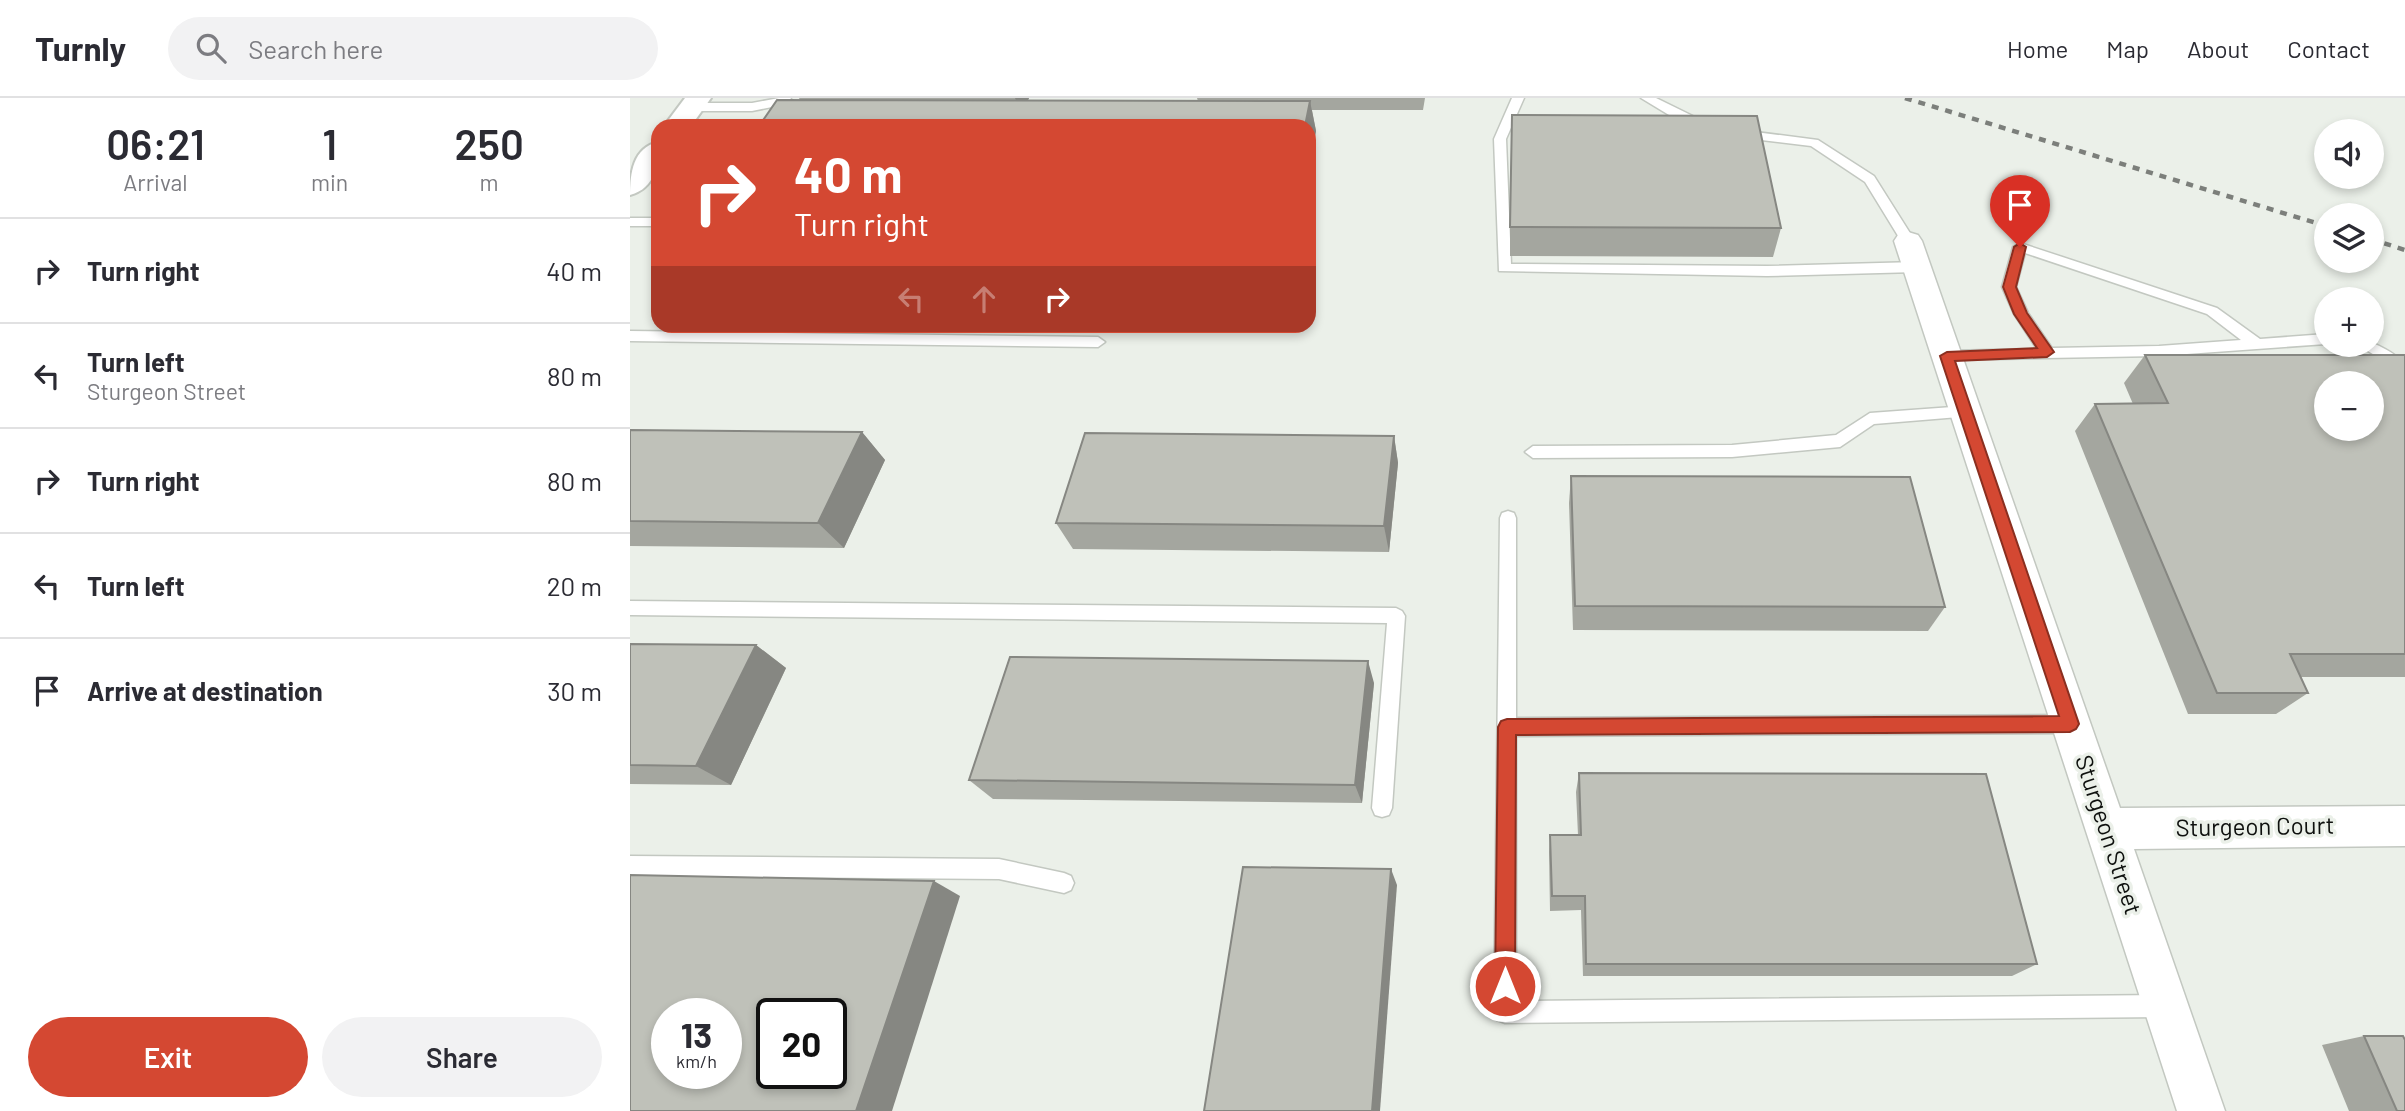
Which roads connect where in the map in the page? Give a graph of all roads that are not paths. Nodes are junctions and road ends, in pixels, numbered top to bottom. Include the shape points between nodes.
1 (785, 98) edge
2 (1518, 98) edge
3 (1647, 98) edge
4 (689, 110) edge
5 (651, 159) edge
6 (630, 186) edge
7 (630, 222) edge
8 (651, 222) edge
9 (1912, 254) junction
10 (653, 333) edge
11 (746, 333) edge
12 (630, 336) edge
13 (2314, 340) edge
14 (1098, 342) dead end
15 (2257, 344) junction
16 (2047, 352) junction
17 (2384, 354) edge
18 (1947, 356) junction
19 (2405, 379) edge
20 (1966, 412) junction
21 (1533, 452) dead end
22 (1508, 518) dead end
23 (630, 608) edge
24 (2070, 724) junction
25 (1507, 727) junction
26 (1382, 808) dead end
27 (2405, 826) edge
28 (2106, 828) junction
29 (630, 866) edge
30 (1064, 883) dead end
31 (2164, 1006) junction
32 (2201, 1111) edge

1 - 4 lane via 752,107
2 - 9 lane via 1500,139 1504,268 1768,271
3 - 9 lane via 1718,129 1814,144 1870,179
5 - 6 street
7 - 8 lane
9 - 18 street, Sturgeon Street
10 - 12 lane
11 - 14 lane
13 - 15 lane
15 - 16 lane
15 - 16 lane via 2212,311 2020,247 2009,287
16 - 18 lane
17 - 19 lane
18 - 20 street, Sturgeon Street
20 - 21 lane via 1870,419 1840,441 1800,445 1732,451
20 - 24 street, Sturgeon Street
22 - 25 lane
23 - 26 lane via 1396,616
24 - 25 lane
24 - 28 street, Sturgeon Street
25 - 31 lane via 1505,1012
27 - 28 street, Sturgeon Court
28 - 31 street, Sturgeon Street
29 - 30 lane via 999,869
31 - 32 street, Sturgeon Street

